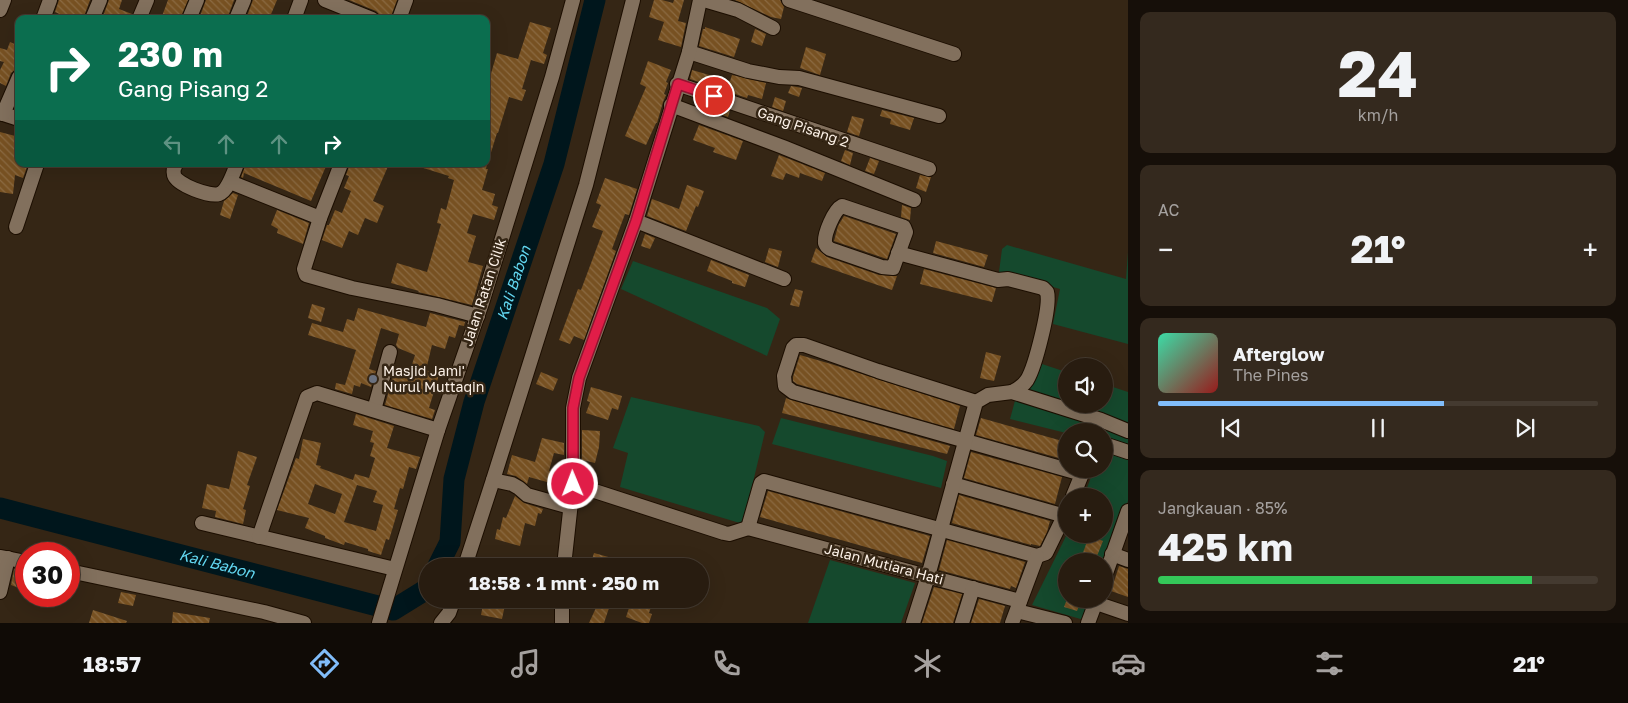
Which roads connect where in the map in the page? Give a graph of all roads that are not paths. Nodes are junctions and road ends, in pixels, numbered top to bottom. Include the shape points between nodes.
1 (4, 0) edge
2 (50, 0) edge
3 (100, 0) edge
4 (147, 0) edge
5 (197, 0) edge
6 (244, 0) edge
7 (301, 0) edge
8 (325, 0) edge
9 (406, 0) edge
10 (572, 0) edge
11 (633, 0) edge
12 (700, 0) edge
13 (704, 0) edge
14 (789, 0) edge
15 (0, 10) edge
16 (44, 15) edge
17 (94, 15) edge
18 (141, 15) edge
19 (191, 15) edge
20 (238, 15) edge
21 (295, 15) edge
22 (362, 15) edge
23 (400, 15) edge
24 (773, 28) dead end
25 (688, 52) junction
26 (954, 54) dead end
27 (678, 84) junction
28 (15, 85) edge
29 (671, 105) junction
30 (1, 114) edge
31 (939, 116) dead end
32 (15, 118) edge
33 (36, 167) edge
34 (175, 167) edge
35 (236, 167) edge
36 (339, 167) edge
37 (930, 169) dead end
38 (230, 182) junction
39 (914, 200) dead end
40 (320, 218) junction
41 (636, 221) junction
42 (16, 226) dead end
43 (898, 253) junction
44 (784, 279) dead end
45 (478, 316) junction
46 (390, 352) dead end
47 (1012, 392) junction
48 (976, 402) junction
49 (374, 410) junction
50 (1091, 423) edge
51 (1113, 428) edge
52 (438, 430) junction
53 (1128, 431) edge
54 (966, 441) junction
55 (1113, 447) edge
56 (1128, 452) edge
57 (1058, 465) edge
58 (494, 480) junction
59 (573, 484) junction
60 (953, 484) junction
61 (570, 507) junction
62 (1128, 511) edge
63 (1058, 512) edge
64 (202, 523) dead end
65 (748, 528) junction
66 (1058, 528) edge
67 (940, 530) junction
68 (259, 537) junction
69 (1112, 553) edge
70 (1113, 554) edge
71 (1037, 556) junction
72 (4, 558) edge
73 (468, 558) edge
74 (565, 558) edge
75 (1128, 560) edge
76 (395, 570) junction
77 (80, 573) edge
78 (928, 576) junction
79 (973, 588) junction
80 (0, 592) edge
81 (451, 608) edge
82 (562, 608) edge
83 (1093, 608) edge
84 (1113, 608) edge
85 (1016, 612) edge
86 (1128, 614) edge
87 (304, 623) edge
88 (379, 623) edge
89 (441, 623) edge
90 (562, 623) edge
91 (913, 623) edge
92 (962, 623) edge
93 (1062, 623) edge
94 (1088, 623) edge

1 - 15 street
2 - 16 street
3 - 17 street
4 - 18 street
5 - 19 street
6 - 20 street
7 - 21 street
8 - 22 street
9 - 23 street
10 - 45 street, Jalan Ratan Cilik
11 - 58 street via 586,185
12 - 25 street
13 - 24 street via 738,10
14 - 26 street
25 - 27 street
25 - 31 street via 748,71 799,78
27 - 29 street
27 - 37 street, Gang Pisang 2
28 - 30 street
29 - 39 street
29 - 41 street
30 - 32 street
33 - 42 street
34 - 38 street via 177,180 202,192 220,194
35 - 38 street
36 - 40 street
38 - 40 street
40 - 45 street via 304,269 309,277
41 - 44 street
41 - 59 street via 579,378 573,408
43 - 43 street via 906,232 904,227 845,206 837,209 825,240 830,249 890,269
43 - 47 street via 998,280 1008,279 1043,288 1047,292 1046,311 1032,371 1021,387
45 - 52 street, Jalan Ratan Cilik
46 - 49 street
47 - 48 street via 988,395
47 - 50 street
48 - 54 street
48 - 54 street via 804,345 793,348 784,376 785,386 793,392
49 - 52 street
49 - 68 street via 317,393 307,397
51 - 53 street
52 - 76 street, Jalan Ratan Cilik
54 - 57 street
54 - 60 street
55 - 56 street
58 - 61 street via 512,484 526,495
58 - 73 street
59 - 61 street
59 - 65 street via 724,533
60 - 63 street
60 - 67 street
61 - 74 street
62 - 69 street
64 - 68 street
65 - 67 street via 764,481
65 - 78 street, Jalan Mutiara Hati
66 - 71 street via 1046,553
67 - 71 street
67 - 78 street
68 - 76 street
70 - 75 street
71 - 85 street
72 - 80 street
76 - 88 street, Jalan Ratan Cilik
77 - 87 street
78 - 79 street, Jalan Mutiara Hati
78 - 91 street
79 - 85 street, Jalan Mutiara Hati
79 - 92 street
81 - 89 street
82 - 90 street
83 - 94 street
84 - 86 street
85 - 93 street, Jalan Mutiara Hati

